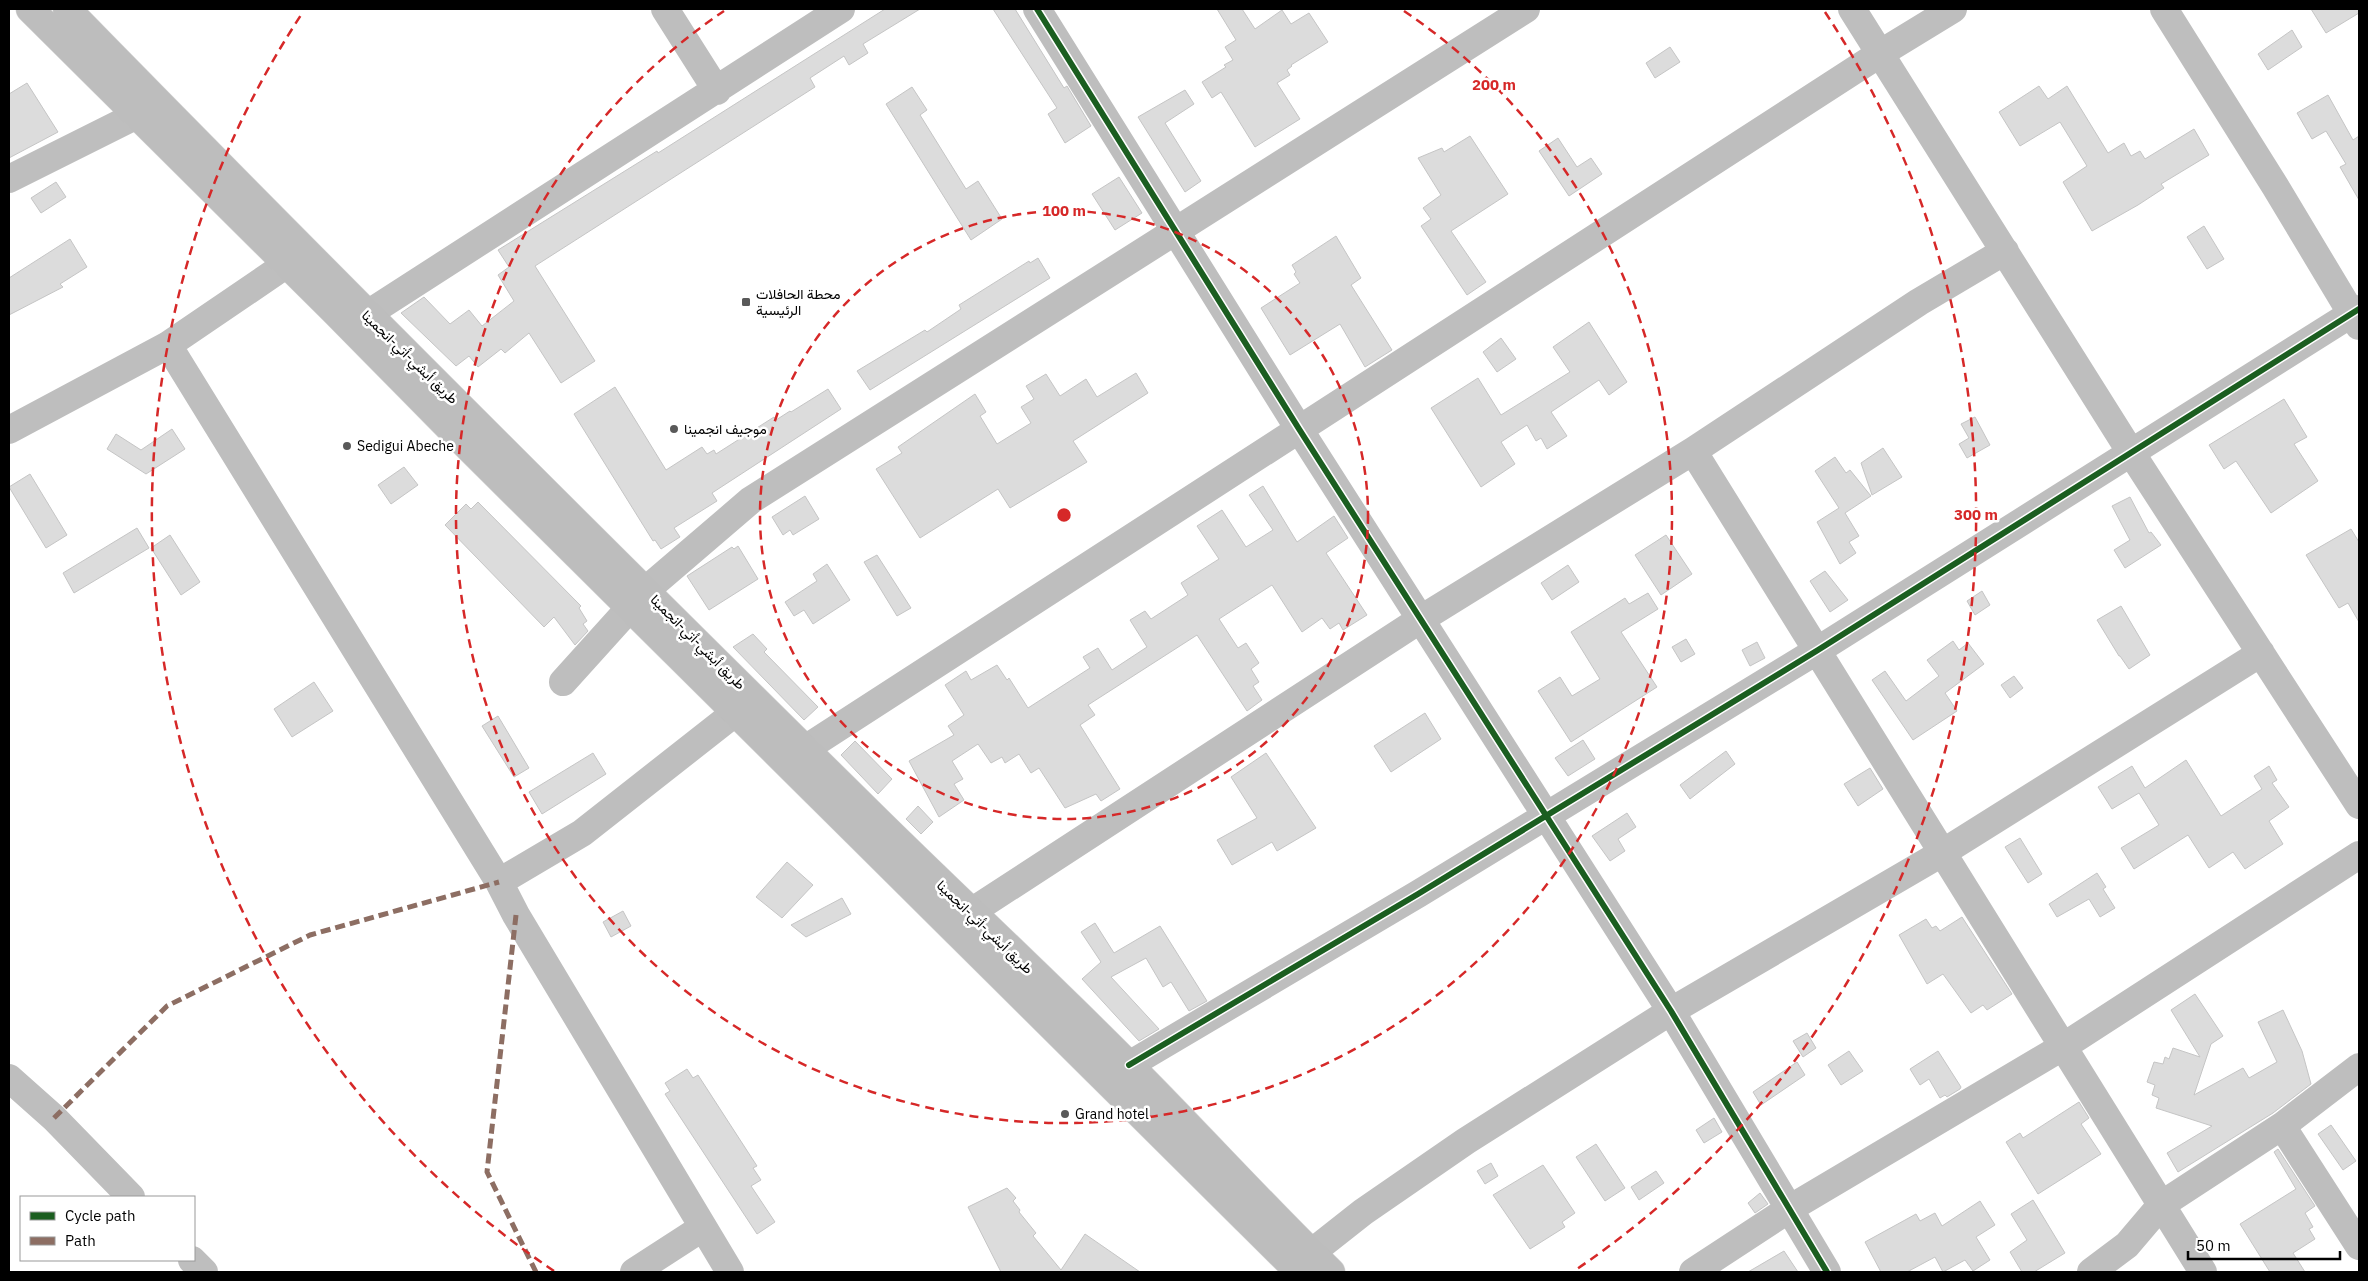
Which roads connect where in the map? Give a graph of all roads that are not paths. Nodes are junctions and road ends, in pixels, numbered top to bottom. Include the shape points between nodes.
1 (30, 9) edge
2 (67, 9) edge
3 (666, 9) edge
4 (841, 9) edge
5 (1037, 9) edge
6 (1526, 9) edge
7 (1852, 9) edge
8 (1952, 9) edge
9 (2164, 9) edge
10 (1881, 53) junction
11 (716, 91) junction
12 (146, 107) junction
13 (9, 179) edge
14 (1176, 230) junction
15 (2005, 251) junction
16 (287, 264) junction
17 (366, 314) junction
18 (2357, 316) edge
19 (168, 346) junction
20 (1299, 428) junction
21 (9, 430) edge
22 (478, 440) junction
23 (1692, 451) junction
24 (2130, 451) junction
25 (638, 598) junction
26 (1421, 619) junction
27 (1818, 650) junction
28 (2261, 653) junction
29 (563, 682) dead end
30 (736, 712) junction
31 (805, 750) junction
32 (2359, 805) edge
33 (1546, 816) junction
34 (1942, 853) junction
35 (2359, 854) edge
36 (499, 882) junction
37 (960, 919) junction
38 (1671, 1011) junction
39 (2064, 1046) junction
40 (1129, 1065) junction
41 (2359, 1067) edge
42 (9, 1078) edge
43 (2282, 1126) junction
44 (130, 1196) edge
45 (2161, 1205) junction
46 (1789, 1209) junction
47 (702, 1228) junction
48 (2359, 1246) edge
49 (193, 1261) edge
50 (1305, 1263) edge
51 (204, 1272) edge
52 (634, 1272) edge
53 (730, 1272) edge
54 (1331, 1272) edge
55 (1693, 1272) edge
56 (1827, 1272) edge
57 (2091, 1272) edge
58 (2203, 1272) edge

1 - 12 highway
2 - 12 highway, طريق أبشي-أتي-انجمينا
3 - 11 street
4 - 11 street
5 - 14 street
6 - 14 street
7 - 10 street
8 - 10 street
9 - 18 street
10 - 15 street
10 - 20 street
11 - 17 street
12 - 13 street
12 - 16 highway
12 - 17 highway, طريق أبشي-أتي-انجمينا via 198,140
14 - 20 street
14 - 25 street via 751,500
15 - 23 street via 1919,302
15 - 24 street
16 - 19 street
16 - 22 highway
17 - 22 highway, طريق أبشي-أتي-انجمينا
18 - 24 street
19 - 21 street
19 - 36 street
20 - 26 street
20 - 31 street
22 - 25 highway
23 - 26 street
23 - 27 street
24 - 27 street
24 - 28 street
25 - 29 street
25 - 30 highway
25 - 31 highway, طريق أبشي-أتي-انجمينا
26 - 33 street
26 - 37 street
27 - 33 street
27 - 34 street
28 - 32 street
28 - 34 street
30 - 36 street via 582,833
30 - 37 highway
31 - 37 highway, طريق أبشي-أتي-انجمينا
33 - 38 street
33 - 40 street
34 - 38 street
34 - 39 street
35 - 39 street
36 - 47 street
37 - 40 highway, طريق أبشي-أتي-انجمينا
37 - 50 highway
38 - 46 street
38 - 50 street via 1466,1141 1363,1212
39 - 45 street
39 - 46 street
40 - 50 highway, طريق أبشي-أتي-انجمينا
41 - 43 street
42 - 44 street via 54,1118
43 - 45 street
43 - 48 street
45 - 57 street via 2127,1245
45 - 58 street
46 - 55 street
46 - 56 street
47 - 52 street
47 - 53 street
49 - 51 street
50 - 54 highway, طريق أبشي-أتي-انجمينا

